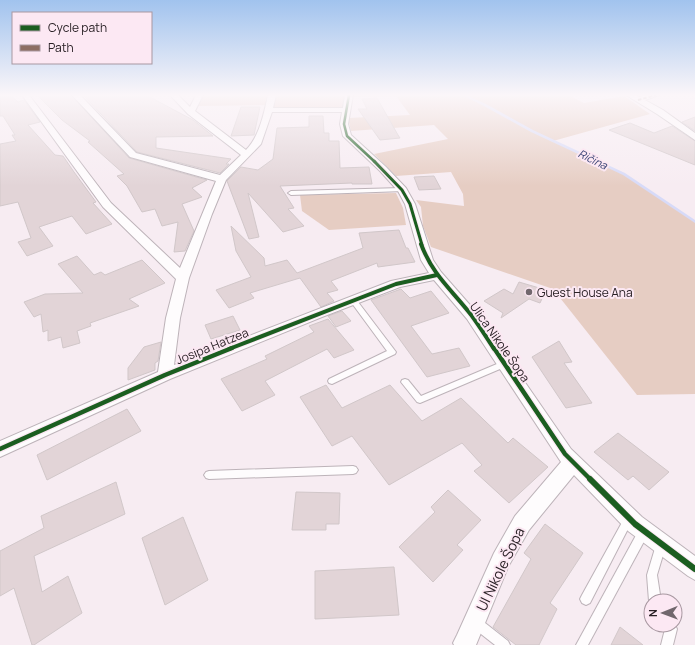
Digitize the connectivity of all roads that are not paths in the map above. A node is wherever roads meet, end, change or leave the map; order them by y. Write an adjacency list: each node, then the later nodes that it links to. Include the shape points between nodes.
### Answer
1 (48, 125): 14 (street, via 107,205)
2 (104, 125): 10 (street, via 133,155)
3 (208, 125): 9 (street)
4 (264, 125): 9 (street, via 257,144)
5 (344, 125): 11 (street, Ulica Nikole Šopa, via 347,136 384,169)
6 (681, 125): 7 (street)
7 (691, 131): 8 (street)
8 (695, 137)
9 (246, 155): 10 (street)
10 (222, 179): 14 (street)
11 (402, 190): 12 (lane); 13 (street, Ulica Nikole Šopa, via 410,204 428,260)
12 (291, 193)
13 (437, 275): 15 (street, Josipa Hatzea, via 396,284); 16 (street, Ulica Nikole Šopa, via 472,316)
14 (183, 278): 17 (street, via 173,318)
15 (353, 300): 17 (street, Josipa Hatzea); 18 (lane, via 392,352)
16 (504, 364): 19 (lane, via 420,400); 21 (street, Ulica Nikole Šopa)
17 (165, 375): 20 (street, Josipa Hatzea)
18 (332, 381)
19 (404, 382)
20 (0, 449)
21 (573, 462): 24 (street, Ulica Nikole Šopa); 30 (street, Ul Nikole Šopa, via 522,523 501,560)
22 (354, 470): 23 (lane)
23 (209, 475)
24 (630, 518): 25 (street, Ulica Nikole Šopa); 29 (lane)
25 (644, 530): 26 (street, Ulica Nikole Šopa); 34 (lane)
26 (662, 544): 27 (street, Ulica Nikole Šopa); 28 (lane, via 652,575)
27 (695, 569)
28 (653, 593)
29 (586, 599)
30 (474, 621): 32 (street, Ul Nikole Šopa); 33 (lane)
31 (670, 633): 35 (lane)
32 (464, 644)
33 (504, 645)
34 (582, 645)
35 (666, 645)

